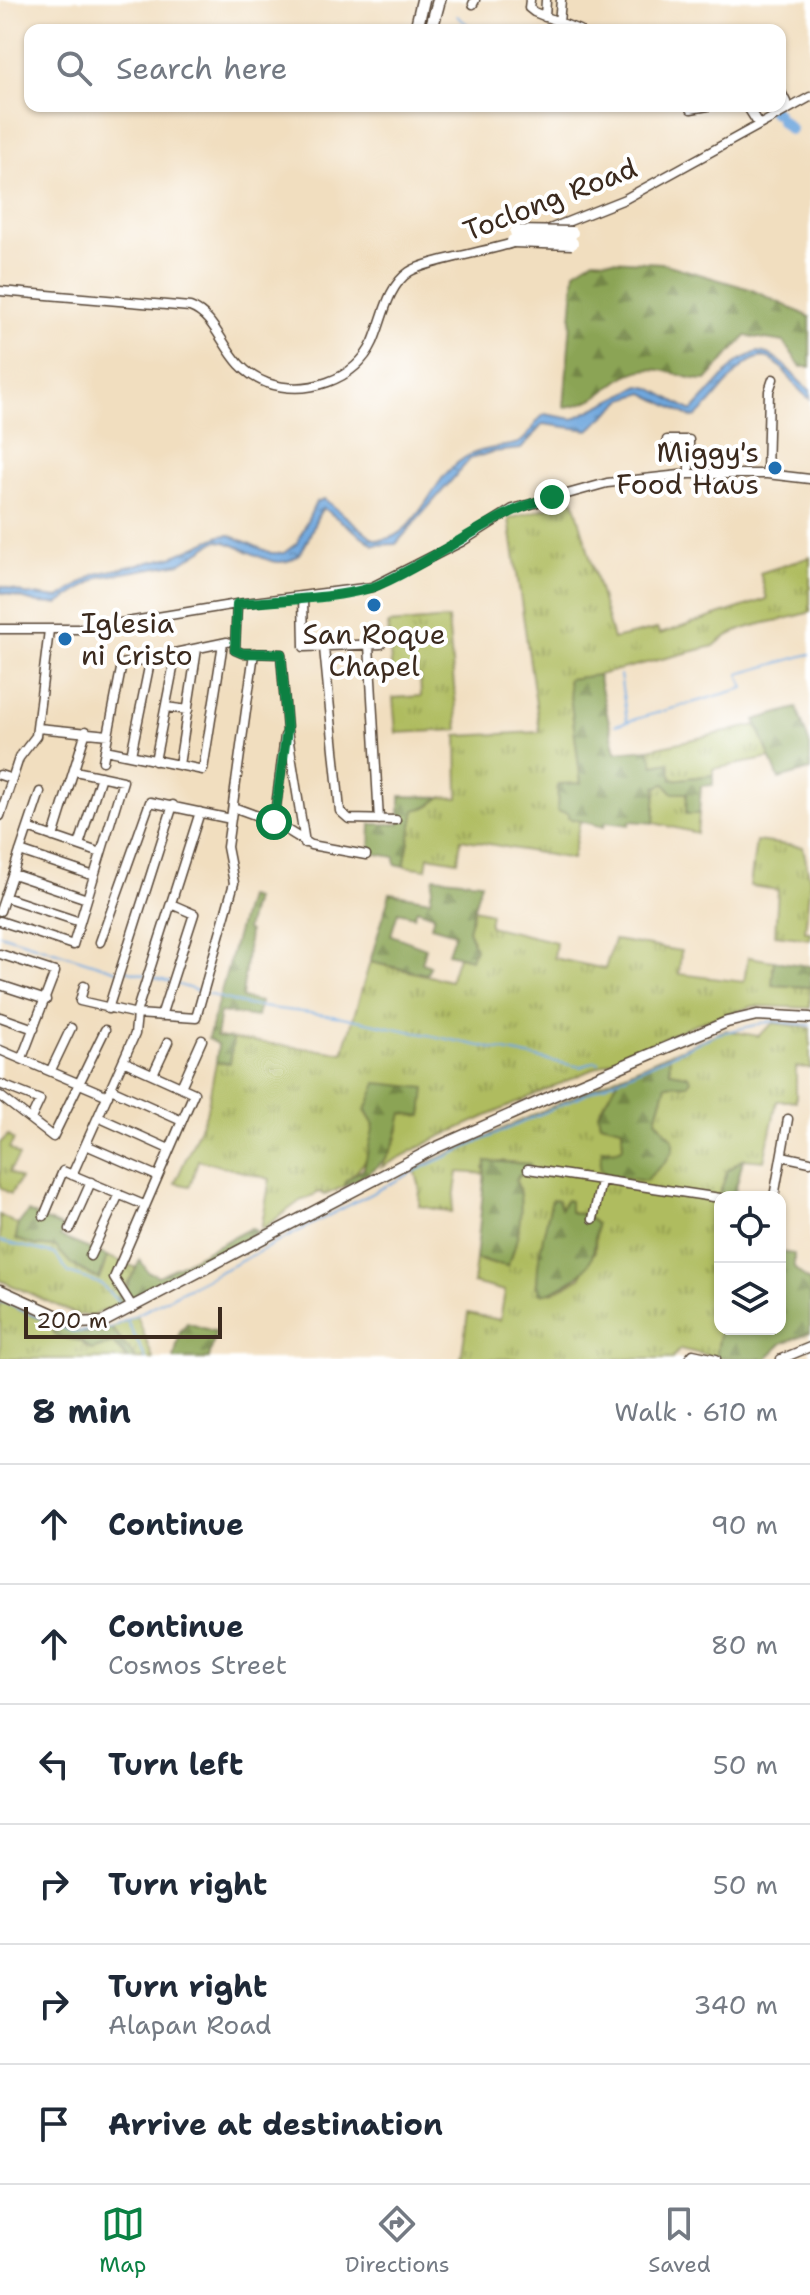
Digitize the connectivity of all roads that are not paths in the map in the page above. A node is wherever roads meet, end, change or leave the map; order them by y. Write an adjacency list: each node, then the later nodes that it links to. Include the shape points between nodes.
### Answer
1 (423, 0): 8 (highway)
2 (439, 0): 9 (highway)
3 (530, 0): 6 (street, via 529,8)
4 (546, 0): 6 (street)
5 (561, 0): 7 (street)
6 (545, 17): 7 (street)
7 (559, 23): 10 (street)
8 (417, 24)
9 (433, 24)
10 (562, 24)
11 (810, 97): 13 (street, Toclong Road)
12 (786, 102): 13 (street)
13 (789, 108): 14 (street, Toclong Road)
14 (786, 110)
15 (751, 112): 17 (street)
16 (782, 112): 17 (street, Toclong Road)
17 (759, 125): 20 (street, Toclong Road, via 625,199 494,250 410,271 392,293 364,355 339,377 316,386 283,387 252,375 228,354 205,316 190,307)
18 (514, 237): 19 (highway, bridge)
19 (572, 238)
20 (0, 291)
21 (773, 379): 24 (street)
22 (667, 440): 23 (street, via 689,440)
23 (689, 474): 24 (street); 26 (street, via 607,483 522,505 382,584)
24 (767, 474): 25 (street)
25 (810, 479)
26 (303, 597): 27 (street); 34 (street, via 304,647)
27 (237, 604): 29 (street); 30 (street)
28 (0, 629): 29 (street)
29 (49, 630): 41 (street)
30 (233, 641): 31 (street); 37 (street, via 238,652)
31 (223, 643): 35 (street); 49 (street, via 203,770)
32 (381, 644): 33 (street)
33 (369, 645): 34 (street); 60 (street)
34 (324, 648): 60 (street, via 340,811 349,819)
35 (197, 649): 36 (street); 40 (street)
36 (176, 653): 38 (street); 39 (street)
37 (254, 653): 42 (street, via 281,654); 56 (street)
38 (151, 657): 44 (street, via 122,664); 46 (street)
39 (166, 707): 40 (street); 48 (street)
40 (188, 710): 49 (street)
41 (38, 728): 43 (street); 53 (street)
42 (287, 730): 62 (street); 65 (street)
43 (86, 731): 44 (street); 50 (street)
44 (108, 735): 45 (street)
45 (105, 750): 46 (street); 47 (street)
46 (131, 755): 48 (street)
47 (103, 761)
48 (155, 761): 49 (street)
49 (179, 765)
50 (75, 771): 52 (street); 64 (street)
51 (0, 775): 53 (street)
52 (101, 776): 66 (street); 68 (street, via 123,781)
53 (12, 779): 58 (street)
54 (40, 792): 63 (street)
55 (173, 805): 57 (street); 78 (street, via 154,801 146,806); 83 (street)
56 (233, 807): 59 (street); 62 (street)
57 (200, 812): 59 (street); 74 (street)
58 (0, 816)
59 (231, 819): 85 (street, via 227,853 234,883 198,1015 193,1020)
60 (379, 820): 61 (street)
61 (396, 820)
62 (274, 822): 65 (street)
63 (28, 828): 64 (street); 67 (street)
64 (53, 837): 66 (street)
65 (305, 843): 69 (street)
66 (79, 845): 68 (street)
67 (20, 851): 70 (street); 71 (street)
68 (101, 853): 71 (street)
69 (366, 855)
70 (13, 874): 72 (street); 73 (street)
71 (94, 876): 73 (street)
72 (5, 897): 75 (street); 77 (street)
73 (87, 899): 77 (street)
74 (171, 904): 84 (street); 85 (street, via 194,914)
75 (0, 911)
76 (0, 921): 77 (street, via 73,945)
77 (80, 922)
78 (100, 942)
79 (0, 954): 82 (street, via 55,972)
80 (0, 985): 82 (street)
81 (84, 986): 83 (street, via 80,1001)
82 (46, 1000): 89 (street)
83 (108, 1009): 84 (street)
84 (136, 1014): 85 (street); 95 (street, via 135,1034)
85 (161, 1016)
86 (0, 1017): 89 (street)
87 (810, 1018): 125 (main road, via 757,1015 727,1022 568,1089 435,1148)
88 (71, 1028): 96 (street)
89 (34, 1029): 94 (street)
90 (105, 1030): 98 (street)
91 (202, 1040): 100 (street)
92 (168, 1042): 97 (street)
93 (0, 1050): 94 (street)
94 (22, 1058): 96 (street)
95 (123, 1061): 97 (street); 101 (street)
96 (51, 1070): 98 (street)
97 (153, 1074): 100 (street)
98 (79, 1083): 101 (street); 104 (street, via 53,1137)
99 (0, 1084): 104 (street, via 40,1100)
100 (181, 1087): 106 (street, via 194,1093)
101 (109, 1092): 103 (street); 106 (street)
102 (0, 1096): 104 (street)
103 (98, 1117): 107 (street); 108 (street)
104 (31, 1119)
105 (788, 1119): 109 (street)
106 (182, 1121): 108 (street)
107 (86, 1145): 112 (street); 113 (street)
108 (169, 1149): 113 (street)
109 (782, 1156): 110 (street); 116 (street)
110 (810, 1162)
111 (528, 1169): 114 (street)
112 (68, 1173): 115 (street); 120 (street)
113 (157, 1176): 119 (street)
114 (601, 1181): 118 (street); 121 (street)
115 (91, 1182): 117 (street); 122 (street)
116 (775, 1191)
117 (119, 1194): 119 (street); 123 (street)
118 (714, 1197)
119 (144, 1205): 125 (street, via 115,1282)
120 (44, 1216)
121 (593, 1219)
122 (70, 1229)
123 (90, 1256)
124 (0, 1290): 125 (main road, via 82,1325)
125 (133, 1308)
126 (810, 1347): 127 (street)
127 (798, 1355): 131 (street)
128 (704, 1358): 129 (street, via 693,1354); 130 (street)
129 (689, 1359)
130 (716, 1359)
131 (781, 1359)

